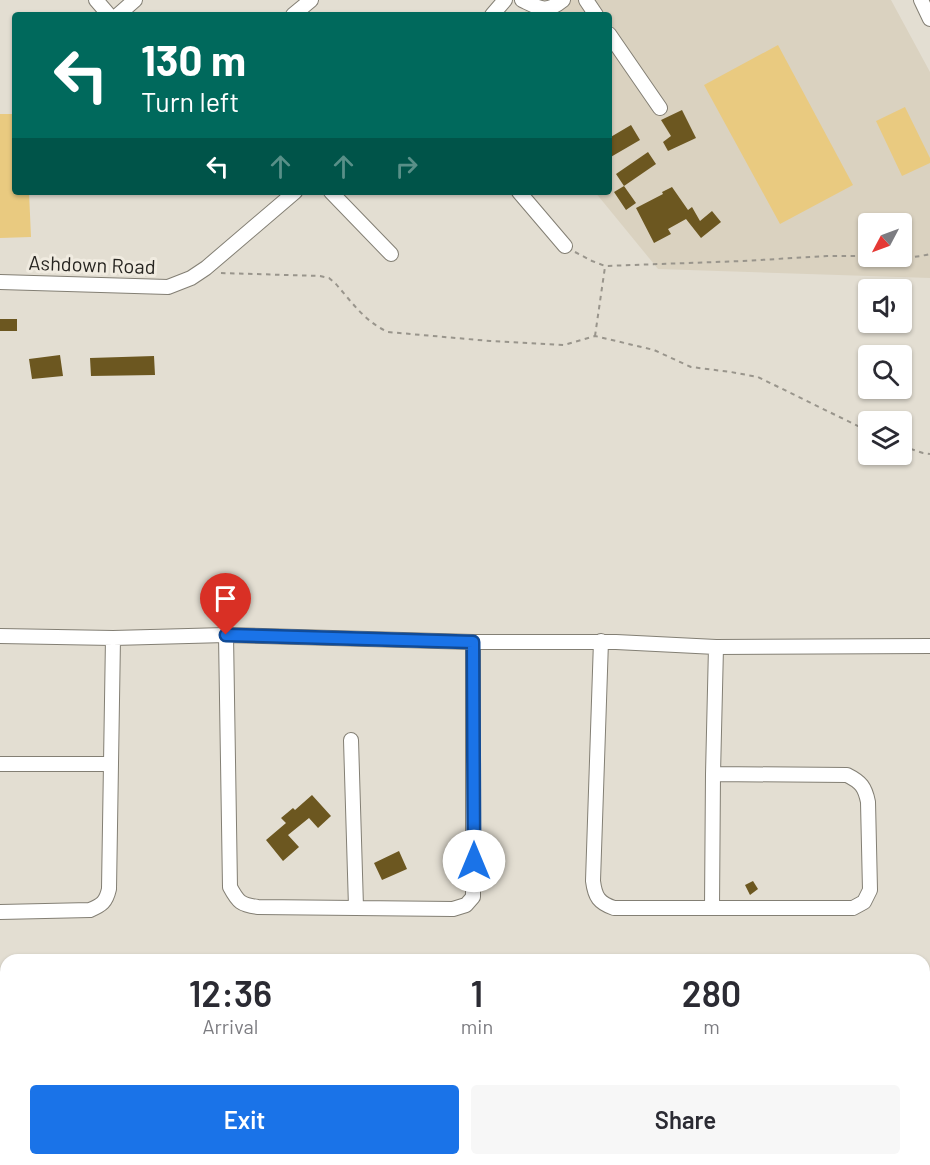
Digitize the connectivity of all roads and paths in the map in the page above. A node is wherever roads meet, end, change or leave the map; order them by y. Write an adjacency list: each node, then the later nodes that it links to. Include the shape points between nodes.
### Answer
1 (96, 0): 8 (street)
2 (135, 0): 9 (street)
3 (311, 0): 10 (street)
4 (505, 0): 11 (street)
5 (522, 0): 6 (street, via 548,9)
6 (563, 0)
7 (921, 0): 12 (street)
8 (106, 12)
9 (121, 12)
10 (297, 12)
11 (495, 12)
12 (930, 19)
13 (612, 38): 14 (street)
14 (660, 108)
15 (291, 195): 25 (street, Ashdown Road, via 206,268 168,287)
16 (334, 195): 19 (street)
17 (522, 195): 18 (street)
18 (565, 246): 23 (path)
19 (391, 254)
20 (930, 254): 22 (path)
21 (858, 256): 23 (path)
22 (912, 258)
23 (605, 266): 26 (path)
24 (219, 273): 26 (path, via 329,278 367,320 387,332 564,345)
25 (0, 282)
26 (595, 336): 27 (path, via 654,350 691,367 758,377)
27 (858, 426)
28 (912, 449): 29 (path)
29 (930, 454)
30 (226, 635): 32 (street); 34 (street); 41 (street, via 230,887 245,906)
31 (0, 636): 32 (street)
32 (113, 638): 39 (street)
33 (601, 641): 34 (street); 35 (street); 42 (street, via 594,893 603,904 614,908)
34 (473, 642): 41 (street, via 473,897 453,909)
35 (716, 646): 36 (street); 40 (street)
36 (930, 646)
37 (351, 740): 41 (street)
38 (0, 764): 39 (street)
39 (110, 764): 43 (street, via 107,897 90,910)
40 (713, 774): 42 (street); 42 (street, via 847,776 856,780 865,790 868,802 870,890 864,902 853,908)
41 (356, 907)
42 (712, 907)
43 (0, 912)

